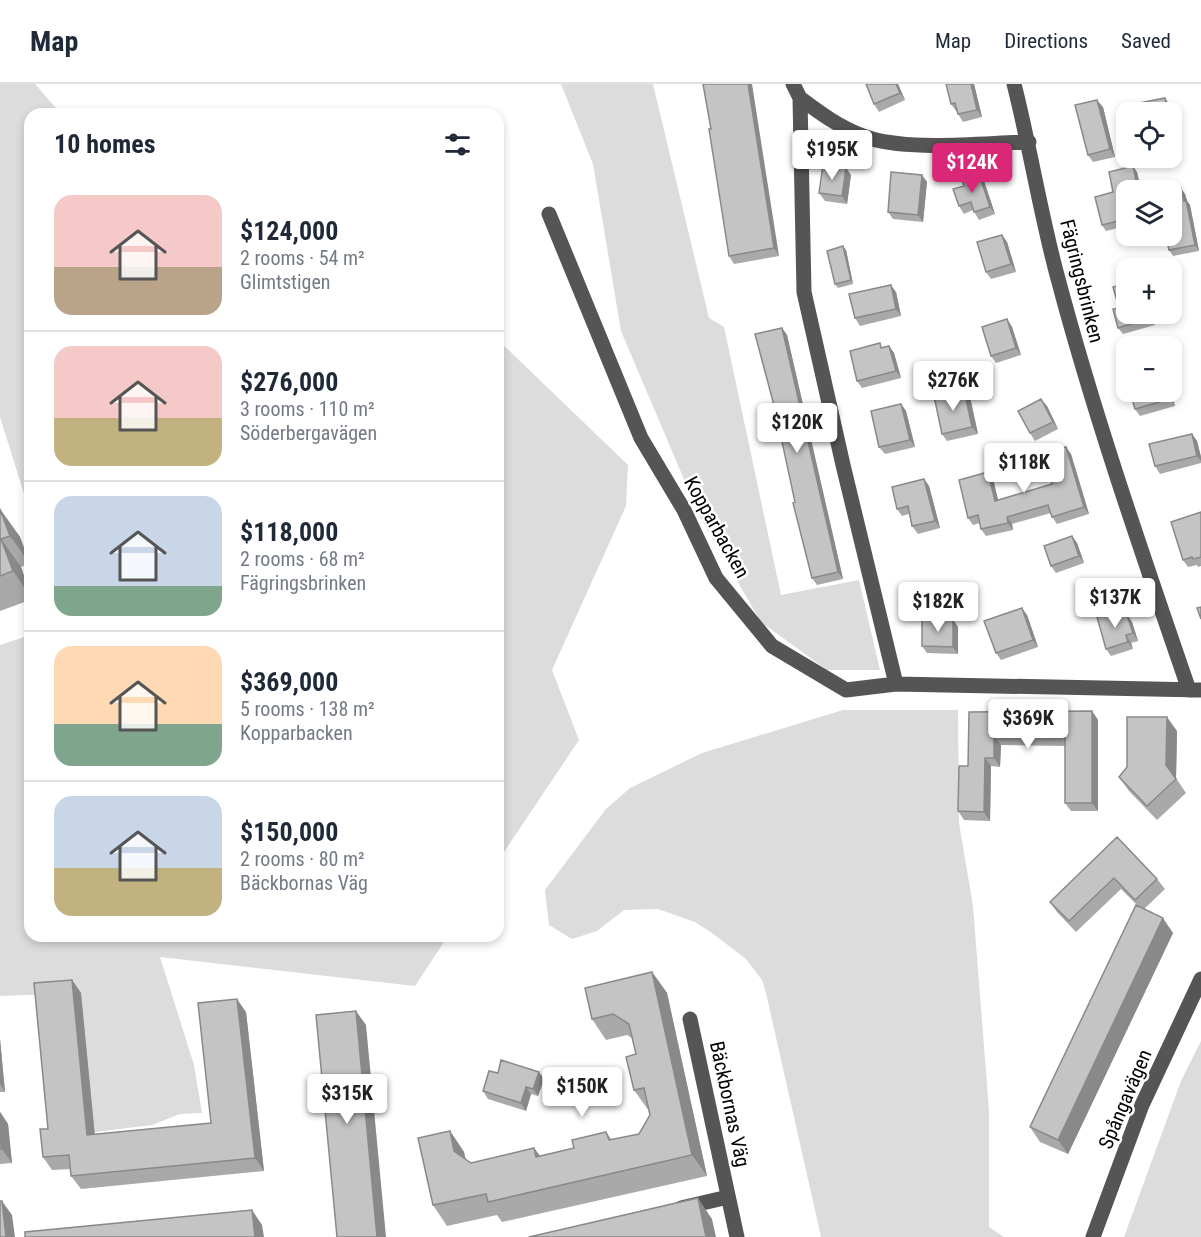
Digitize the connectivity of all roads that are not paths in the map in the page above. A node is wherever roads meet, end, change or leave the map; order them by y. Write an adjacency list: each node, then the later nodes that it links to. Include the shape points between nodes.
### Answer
1 (793, 84): 3 (street)
2 (1014, 84): 4 (street, Fägringsbrinken)
3 (800, 98): 4 (street, via 828,120 865,137 909,145); 6 (street, via 804,292)
4 (1029, 142): 7 (street, Fägringsbrinken, via 1056,272 1099,424)
5 (549, 214): 6 (street, Kopparbacken, via 641,438 684,510 717,578 772,646 846,690)
6 (896, 684): 7 (street, Kopparbacken)
7 (1195, 690)
8 (1201, 979): 13 (street, Spångavägen, via 1142,1105)
9 (690, 1019): 10 (street, Bäckbornas Väg)
10 (728, 1197): 11 (street, Bäckbornas Väg); 12 (street, Bäckbornas Väg)
11 (671, 1211)
12 (737, 1237)
13 (1093, 1237)

